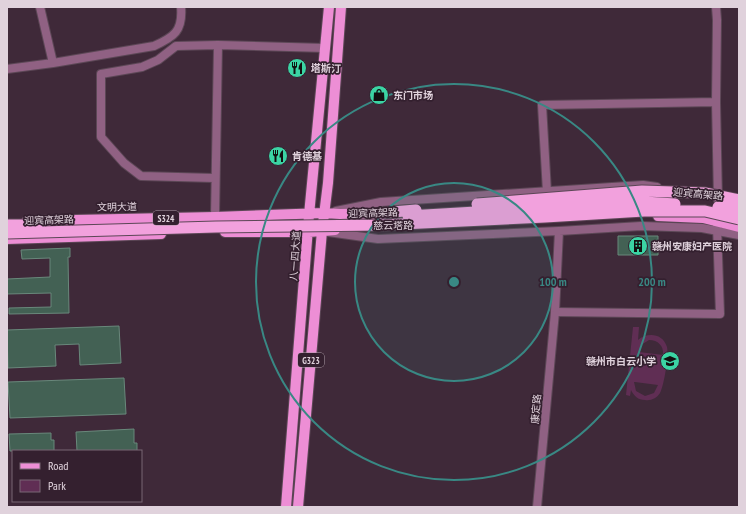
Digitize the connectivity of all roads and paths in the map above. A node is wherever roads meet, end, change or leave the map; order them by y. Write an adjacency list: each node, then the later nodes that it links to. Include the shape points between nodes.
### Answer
1 (40, 7): 8 (street)
2 (181, 7): 8 (street, via 181,22 177,32 168,40 154,46)
3 (329, 7): 7 (main road, 八一四大道 / G323)
4 (341, 7): 17 (main road, G323)
5 (716, 7): 10 (street)
6 (218, 45): 7 (street); 11 (street); 11 (street, via 176,46 158,60 142,66 101,74 100,137 124,163 141,176)
7 (325, 48): 19 (main road, 八一四大道 / G323)
8 (52, 63): 9 (street)
9 (7, 69)
10 (716, 102): 12 (street, via 542,105); 13 (street)
11 (214, 178): 20 (street)
12 (547, 192): 13 (street, 慈云塔路, via 643,185 707,190); 17 (street, 慈云塔路, via 381,202)
13 (718, 197): 14 (street, 慈云塔路); 15 (main road, 慈云塔路); 18 (main road, 慈云塔路, via 643,195); 25 (street)
14 (739, 199): 18 (highway, bridge, via 705,193 642,191)
15 (739, 205)
16 (739, 211): 24 (highway, 迎宾高架路, bridge, via 705,205 644,202 381,218)
17 (324, 213): 18 (main road, 慈云塔路); 19 (main road, 文明大道 / S324); 28 (main road, G323)
18 (381, 213)
19 (309, 214): 20 (main road, 文明大道 / S324); 30 (main road, 八一四大道 / G323)
20 (215, 217): 23 (main road, 文明大道 / S324)
21 (686, 217): 22 (highway); 25 (main road, 慈云塔路, via 703,218); 27 (highway, via 643,217 546,225)
22 (739, 220): 31 (highway, 迎宾高架路, bridge, via 705,212 644,211 381,225)
23 (7, 222)
24 (7, 226)
25 (717, 226): 26 (main road, 慈云塔路); 29 (street, 慈云塔路, via 641,226); 32 (street, 慈云塔路); 34 (street, via 720,314)
26 (739, 227)
27 (379, 229): 28 (main road, 慈云塔路)
28 (322, 231): 29 (street, 慈云塔路, via 378,239); 30 (main road, S324); 36 (main road, G323)
29 (559, 231): 34 (street, 康定路)
30 (309, 232): 33 (main road, S324, via 216,232); 35 (main road, 八一四大道 / G323)
31 (7, 233)
32 (739, 235)
33 (7, 239)
34 (555, 312): 37 (street, 康定路)
35 (286, 507)
36 (298, 507)
37 (537, 507)

